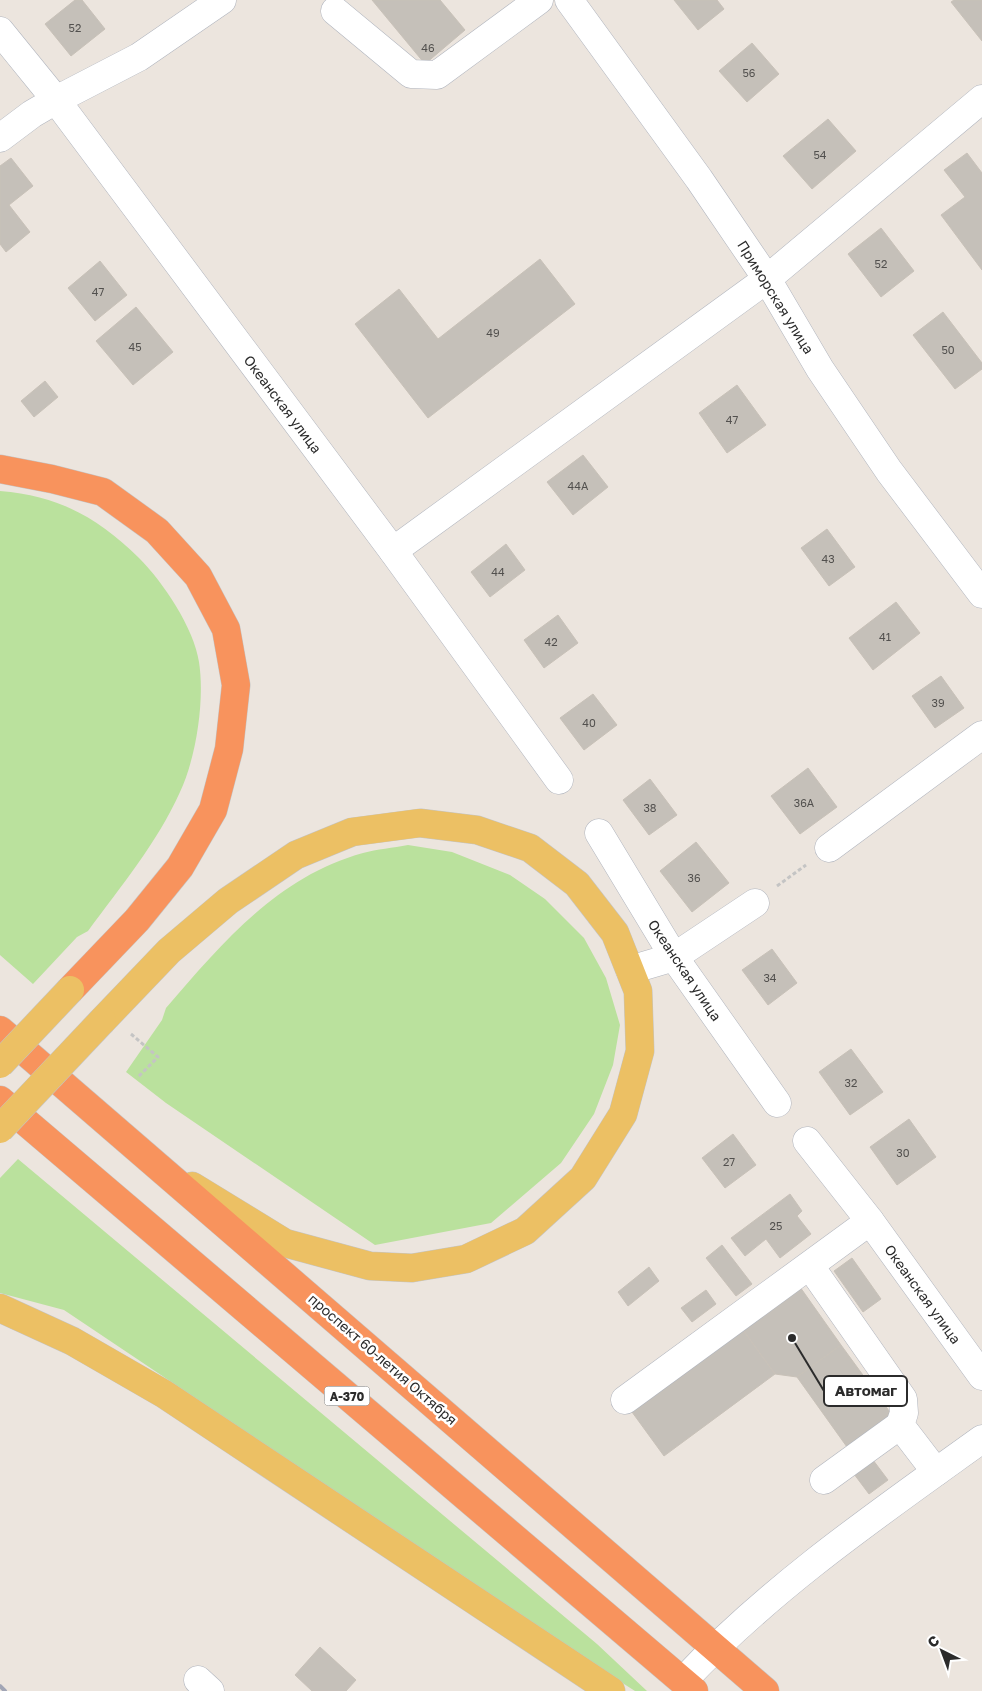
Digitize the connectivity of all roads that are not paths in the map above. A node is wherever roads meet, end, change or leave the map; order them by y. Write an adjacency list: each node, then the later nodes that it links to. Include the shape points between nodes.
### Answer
1 (222, 0): 7 (street, via 139,57)
2 (539, 0): 4 (street, via 437,75 412,74)
3 (569, 0): 9 (street, Приморская улица, via 699,178)
4 (335, 11)
5 (0, 31): 7 (street, Океанская улица)
6 (982, 99): 9 (street)
7 (56, 100): 8 (street); 11 (street, Океанская улица)
8 (0, 138)
9 (767, 279): 11 (street); 12 (street, Приморская улица, via 820,368 879,455)
10 (0, 469): 20 (highway, via 103,492 158,531 198,576 226,629 236,685 229,748 213,810 180,867 137,920)
11 (393, 551): 14 (street, Океанская улица)
12 (982, 594)
13 (982, 735): 16 (street)
14 (560, 780)
15 (599, 833): 18 (street, Океанская улица)
16 (829, 848)
17 (755, 904): 18 (street)
18 (674, 957): 19 (street); 24 (street, Океанская улица)
19 (630, 970): 25 (main road, bridge, via 615,933 578,884 530,848 477,830 420,823 352,832 296,854 228,901 169,951); 27 (main road, via 638,991 640,1051 623,1114 583,1178 525,1232 466,1259 412,1268 370,1266 285,1243)
20 (70, 990): 22 (main road, bridge)
21 (0, 1030): 27 (highway, проспект 60-летия Октября)
22 (0, 1064)
23 (0, 1100): 38 (highway, А-370)
24 (777, 1103)
25 (0, 1129)
26 (807, 1141): 28 (street, Океанская улица)
27 (162, 1168): 37 (highway, проспект 60-летия Октября)
28 (870, 1221): 29 (street); 31 (street, Океанская улица)
29 (810, 1266): 32 (street); 33 (street, via 903,1398 904,1413)
30 (0, 1308): 39 (main road, via 72,1341 164,1394)
31 (982, 1376)
32 (625, 1400)
33 (900, 1425): 35 (street); 36 (street)
34 (982, 1438): 35 (street)
35 (936, 1472): 37 (street, via 861,1527)
36 (824, 1480)
37 (715, 1647): 38 (street); 40 (highway, проспект 60-летия Октября)
38 (689, 1686)
39 (610, 1691)
40 (765, 1691)

